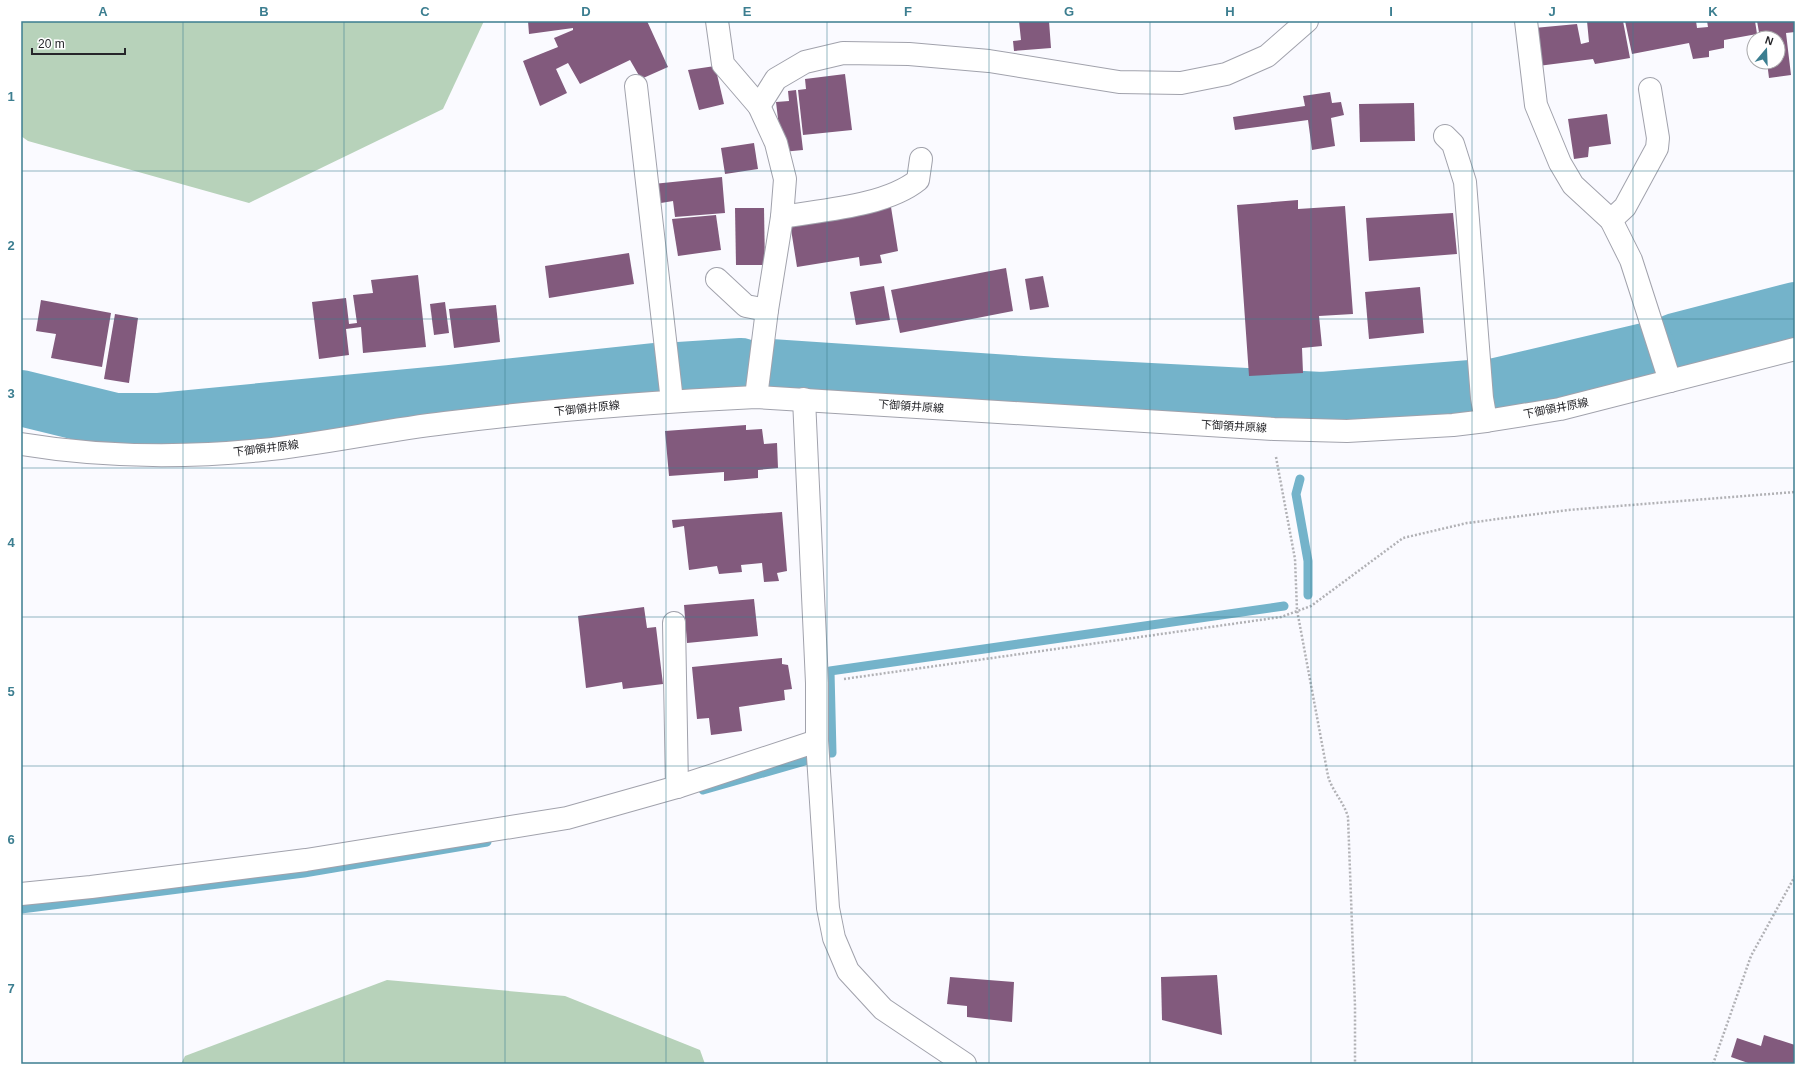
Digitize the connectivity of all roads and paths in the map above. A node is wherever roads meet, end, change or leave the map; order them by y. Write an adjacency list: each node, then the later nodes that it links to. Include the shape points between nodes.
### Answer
1 (717, 21): 6 (street, via 723,64)
2 (1306, 21): 6 (street, via 1267,56 1226,74 1180,83 1119,82 989,61 925,55 843,53 806,62 776,79)
3 (1526, 21): 10 (street, via 1536,105 1560,163 1573,185)
4 (636, 86): 17 (street)
5 (1650, 89): 10 (street, via 1658,138 1657,148 1624,207)
6 (760, 106): 9 (street, via 776,143 785,179)
7 (1445, 136): 18 (street, via 1453,144 1465,182)
8 (921, 159): 9 (street, via 918,180 885,197 846,207)
9 (782, 217): 12 (street)
10 (1611, 220): 14 (street, via 1632,260)
11 (717, 278): 12 (street, via 746,306)
12 (767, 310): 15 (street)
13 (1795, 349): 14 (street, 下御領井原線)
14 (1670, 381): 18 (street, 下御領井原線, via 1560,409)
15 (756, 397): 16 (street, 下御領井原線); 17 (street, 下御領井原線)
16 (804, 399): 19 (street, 下御領井原線); 25 (street, via 817,683)
17 (672, 401): 20 (street, 下御領井原線, via 444,423 263,450 201,455 63,451)
18 (1486, 421): 19 (street, 下御領井原線, via 1347,431)
19 (1274, 429): 22 (path, via 1274,448 1295,559)
20 (21, 444)
21 (1795, 492): 22 (path, via 1568,510 1460,524 1403,538 1311,606)
22 (1297, 610): 24 (path, via 1281,617); 30 (path, via 1328,776 1348,817)
23 (674, 623): 26 (street)
24 (838, 680)
25 (817, 741): 26 (street); 29 (street, via 828,908 834,938 848,971 883,1009)
26 (678, 787): 28 (street, via 567,818 543,822 306,860)
27 (1795, 876): 31 (path, via 1751,956)
28 (21, 894)
29 (965, 1064)
30 (1355, 1064)
31 (1713, 1064)

